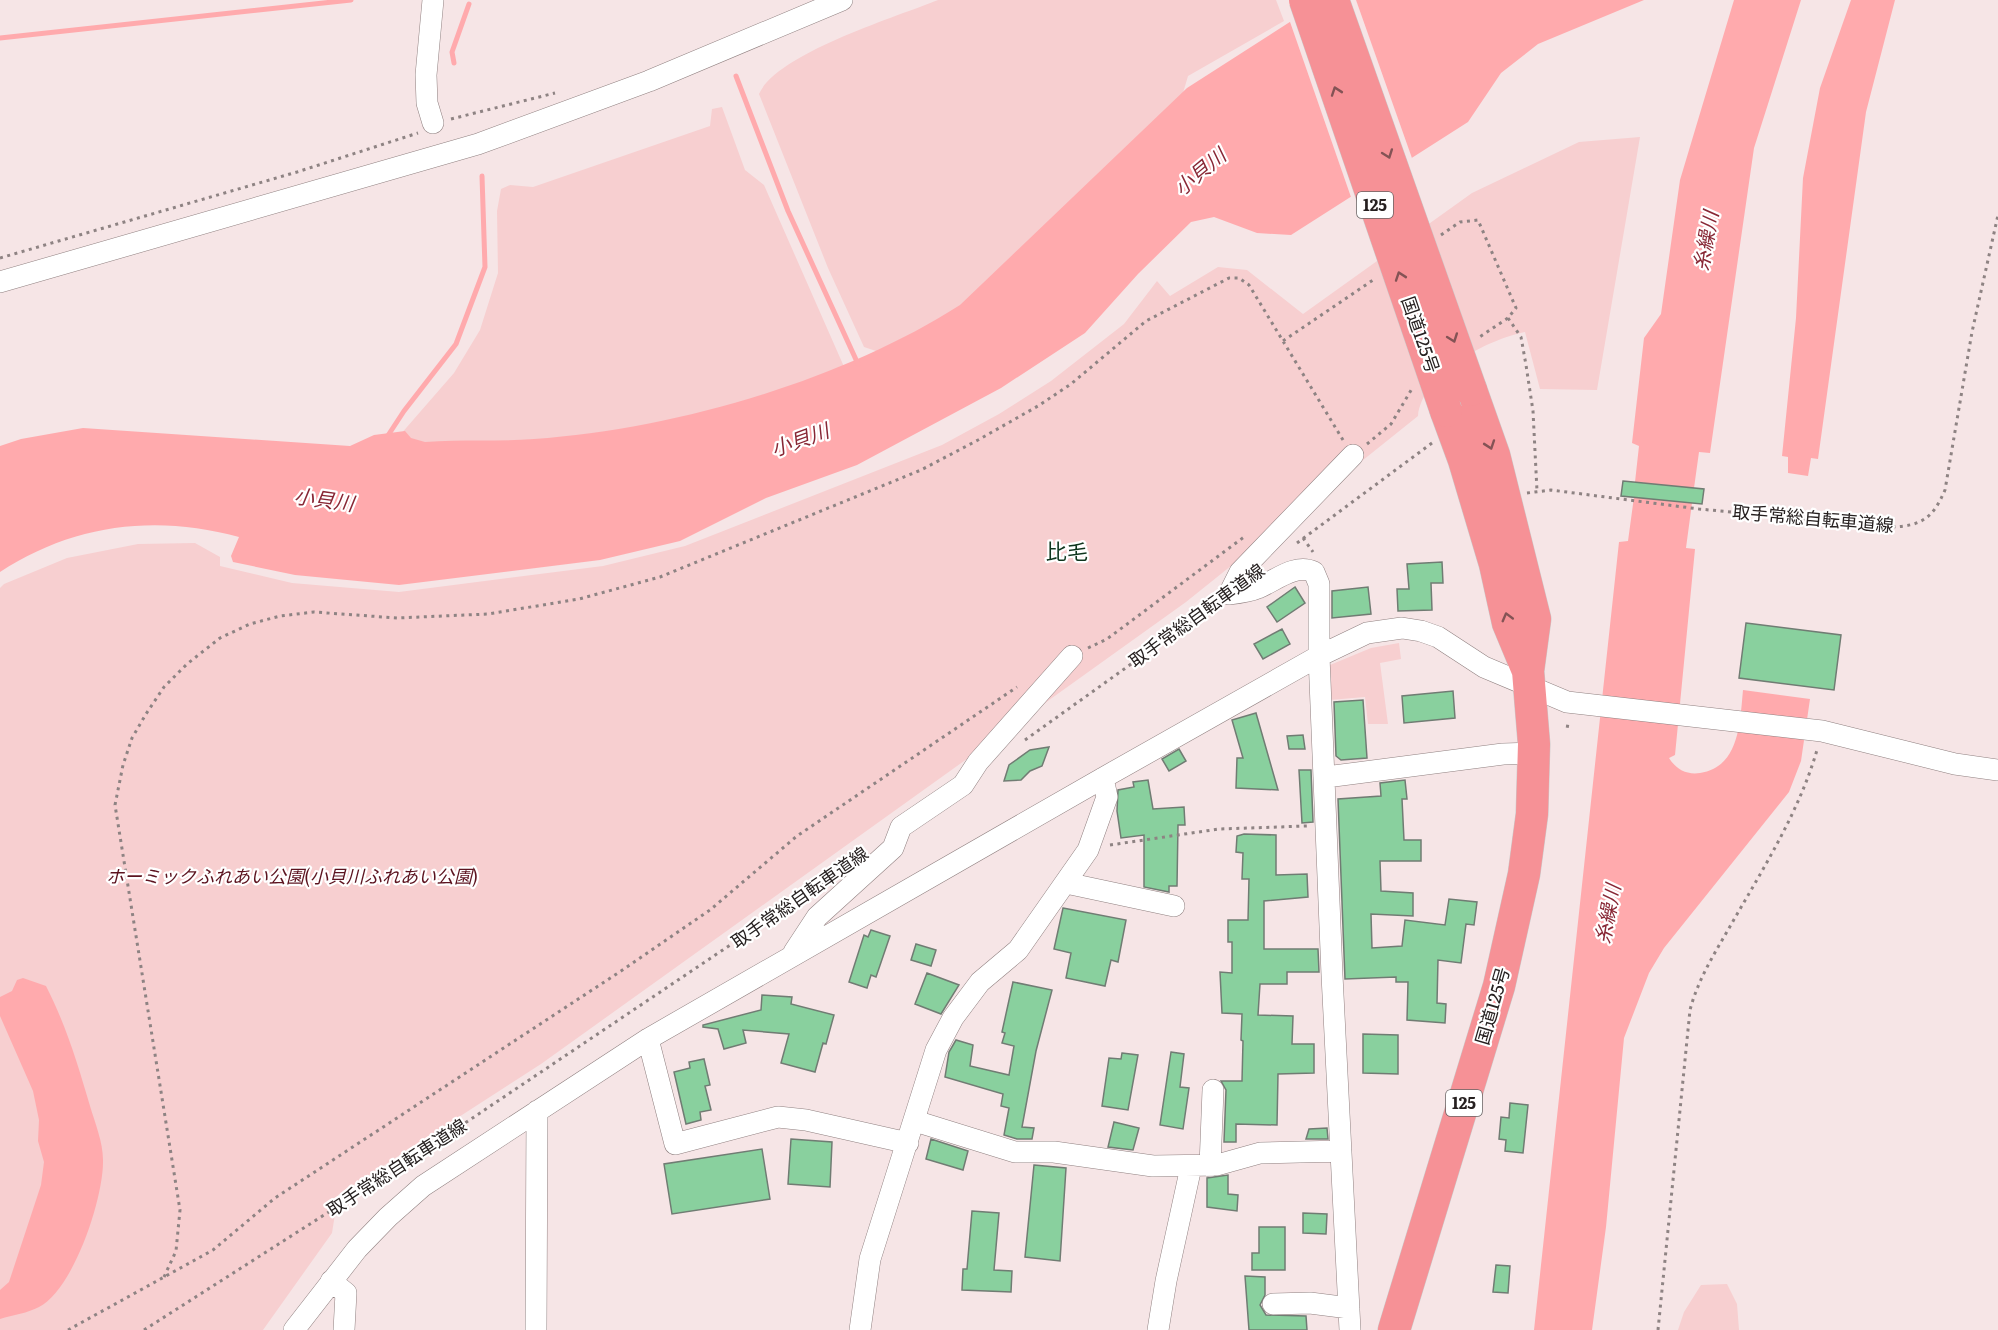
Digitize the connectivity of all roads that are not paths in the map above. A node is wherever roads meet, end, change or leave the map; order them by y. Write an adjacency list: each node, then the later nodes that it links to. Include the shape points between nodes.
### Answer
1 (433, 0): 5 (street, via 426,75 427,103)
2 (842, 0): 6 (street, via 650,81 478,144)
3 (1305, 0): 10 (highway, 国道125号 / 125, one-way to 3, bridge, via 1508,622 1464,460 1442,424)
4 (1333, 0): 10 (highway, 国道125号 / 125, one-way to 10, bridge, via 1494,455 1535,619)
5 (433, 123)
6 (0, 282)
7 (1353, 455): 9 (street, via 1240,572 1229,594 1257,589 1302,569 1314,572 1319,584)
8 (1072, 656): 17 (street, via 978,762 963,785 901,827 893,848 817,917)
9 (1319, 656): 10 (street, via 1367,633 1402,628 1438,637 1484,667); 13 (street); 14 (street)
10 (1529, 680): 11 (highway, 国道125号 / 125); 12 (street, via 1575,702 1817,730 1947,762)
11 (1533, 753): 13 (street); 34 (highway, 国道125号 / 125, via 1529,845 1502,975)
12 (1998, 770)
13 (1326, 777): 23 (street)
14 (1102, 778): 15 (street, via 1107,797 1088,850); 17 (street)
15 (1066, 883): 16 (street); 21 (street, via 1018,950 980,982 953,1018 936,1050)
16 (1174, 906)
17 (792, 955): 18 (street)
18 (648, 1039): 20 (street); 22 (street, via 675,1144 778,1117 806,1119)
19 (1213, 1090): 24 (street)
20 (537, 1112): 25 (street, via 423,1186 388,1217); 30 (street)
21 (915, 1121): 22 (street); 24 (street, via 1015,1152 1054,1152 1153,1166)
22 (908, 1143): 31 (street, via 870,1259)
23 (1341, 1151): 24 (street, via 1260,1153 1235,1162); 27 (street)
24 (1201, 1166): 32 (street, via 1166,1281)
25 (332, 1281): 28 (street); 29 (street, via 346,1293)
26 (1273, 1304): 27 (street)
27 (1349, 1308): 33 (street)
28 (294, 1330)
29 (344, 1330)
30 (536, 1330)
31 (860, 1330)
32 (1158, 1330)
33 (1350, 1330)
34 (1394, 1330)

